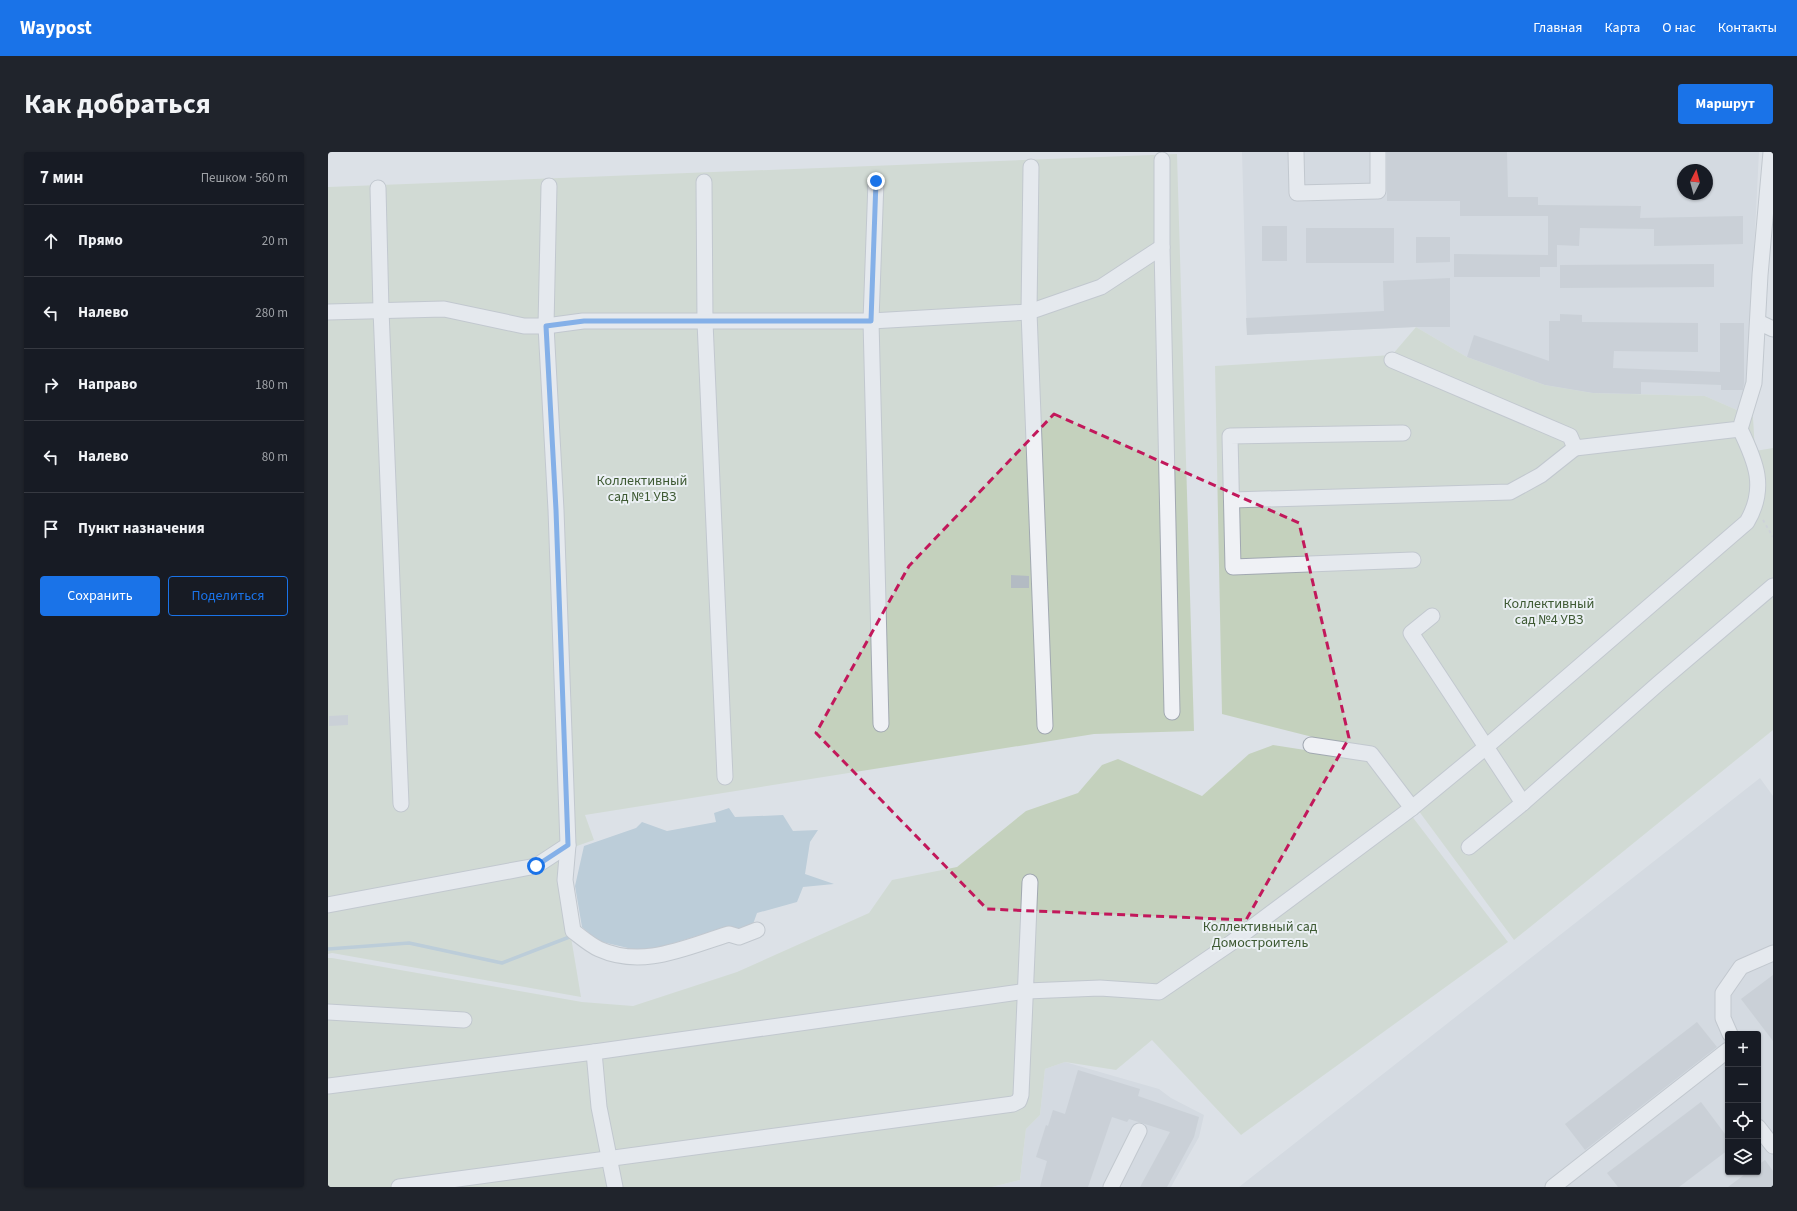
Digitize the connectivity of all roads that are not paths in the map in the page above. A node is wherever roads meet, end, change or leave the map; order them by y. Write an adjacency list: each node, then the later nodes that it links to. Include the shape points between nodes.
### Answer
1 (1296, 152): 2 (street, via 1298,193 1378,190)
2 (1378, 152)
3 (1771, 152): 16 (street)
4 (1162, 160): 10 (street)
5 (1032, 167): 13 (street)
6 (876, 181): 14 (street)
7 (704, 182): 15 (street)
8 (549, 186): 17 (street)
9 (378, 188): 11 (street)
10 (1162, 247): 13 (street, via 1101,287); 27 (street)
11 (382, 310): 12 (street); 17 (street, via 444,309 524,326); 34 (street)
12 (328, 312)
13 (1029, 312): 14 (street); 29 (street)
14 (871, 321): 15 (street); 28 (street)
15 (705, 322): 17 (street, via 584,321); 32 (street)
16 (1758, 322): 18 (street); 20 (street, via 1754,383)
17 (546, 326): 36 (street, via 556,510)
18 (1773, 329)
19 (1392, 360): 22 (street, via 1570,436)
20 (1740, 429): 22 (street); 31 (street, via 1752,453 1758,480 1756,507 1747,522)
21 (1403, 433): 23 (street, via 1230,436)
22 (1575, 448): 23 (street, via 1541,475 1510,492)
23 (1232, 500): 24 (street, via 1233,567)
24 (1413, 560)
25 (1773, 586): 33 (street)
26 (1432, 616): 31 (street, via 1411,633)
27 (1172, 712)
28 (881, 724)
29 (1045, 726)
30 (1311, 745): 35 (street, via 1371,754)
31 (1486, 747): 33 (street); 35 (street)
32 (725, 777)
33 (1523, 803): 37 (street)
34 (401, 804)
35 (1412, 808): 42 (street, via 1231,943 1159,992 1100,988)
36 (568, 845): 39 (street, via 536,866); 40 (street, via 565,880 579,935 598,948 624,957 652,957 729,934 739,937)
37 (1469, 847)
38 (1030, 882): 42 (street)
39 (328, 905)
40 (757, 930)
41 (1773, 953): 45 (street, via 1741,967 1723,993 1723,1018)
42 (1027, 991): 46 (street); 52 (street, via 1021,1095 1019,1101 1013,1104)
43 (328, 1012): 44 (street)
44 (464, 1020)
45 (1729, 1031)
46 (594, 1052): 48 (street); 52 (street, via 599,1107)
47 (1725, 1052): 56 (street)
48 (328, 1086)
49 (1139, 1131): 55 (street)
50 (1761, 1131): 51 (street)
51 (1773, 1146)
52 (608, 1158): 53 (street); 54 (street)
53 (399, 1187)
54 (615, 1187)
55 (1111, 1187)
56 (1553, 1187)

